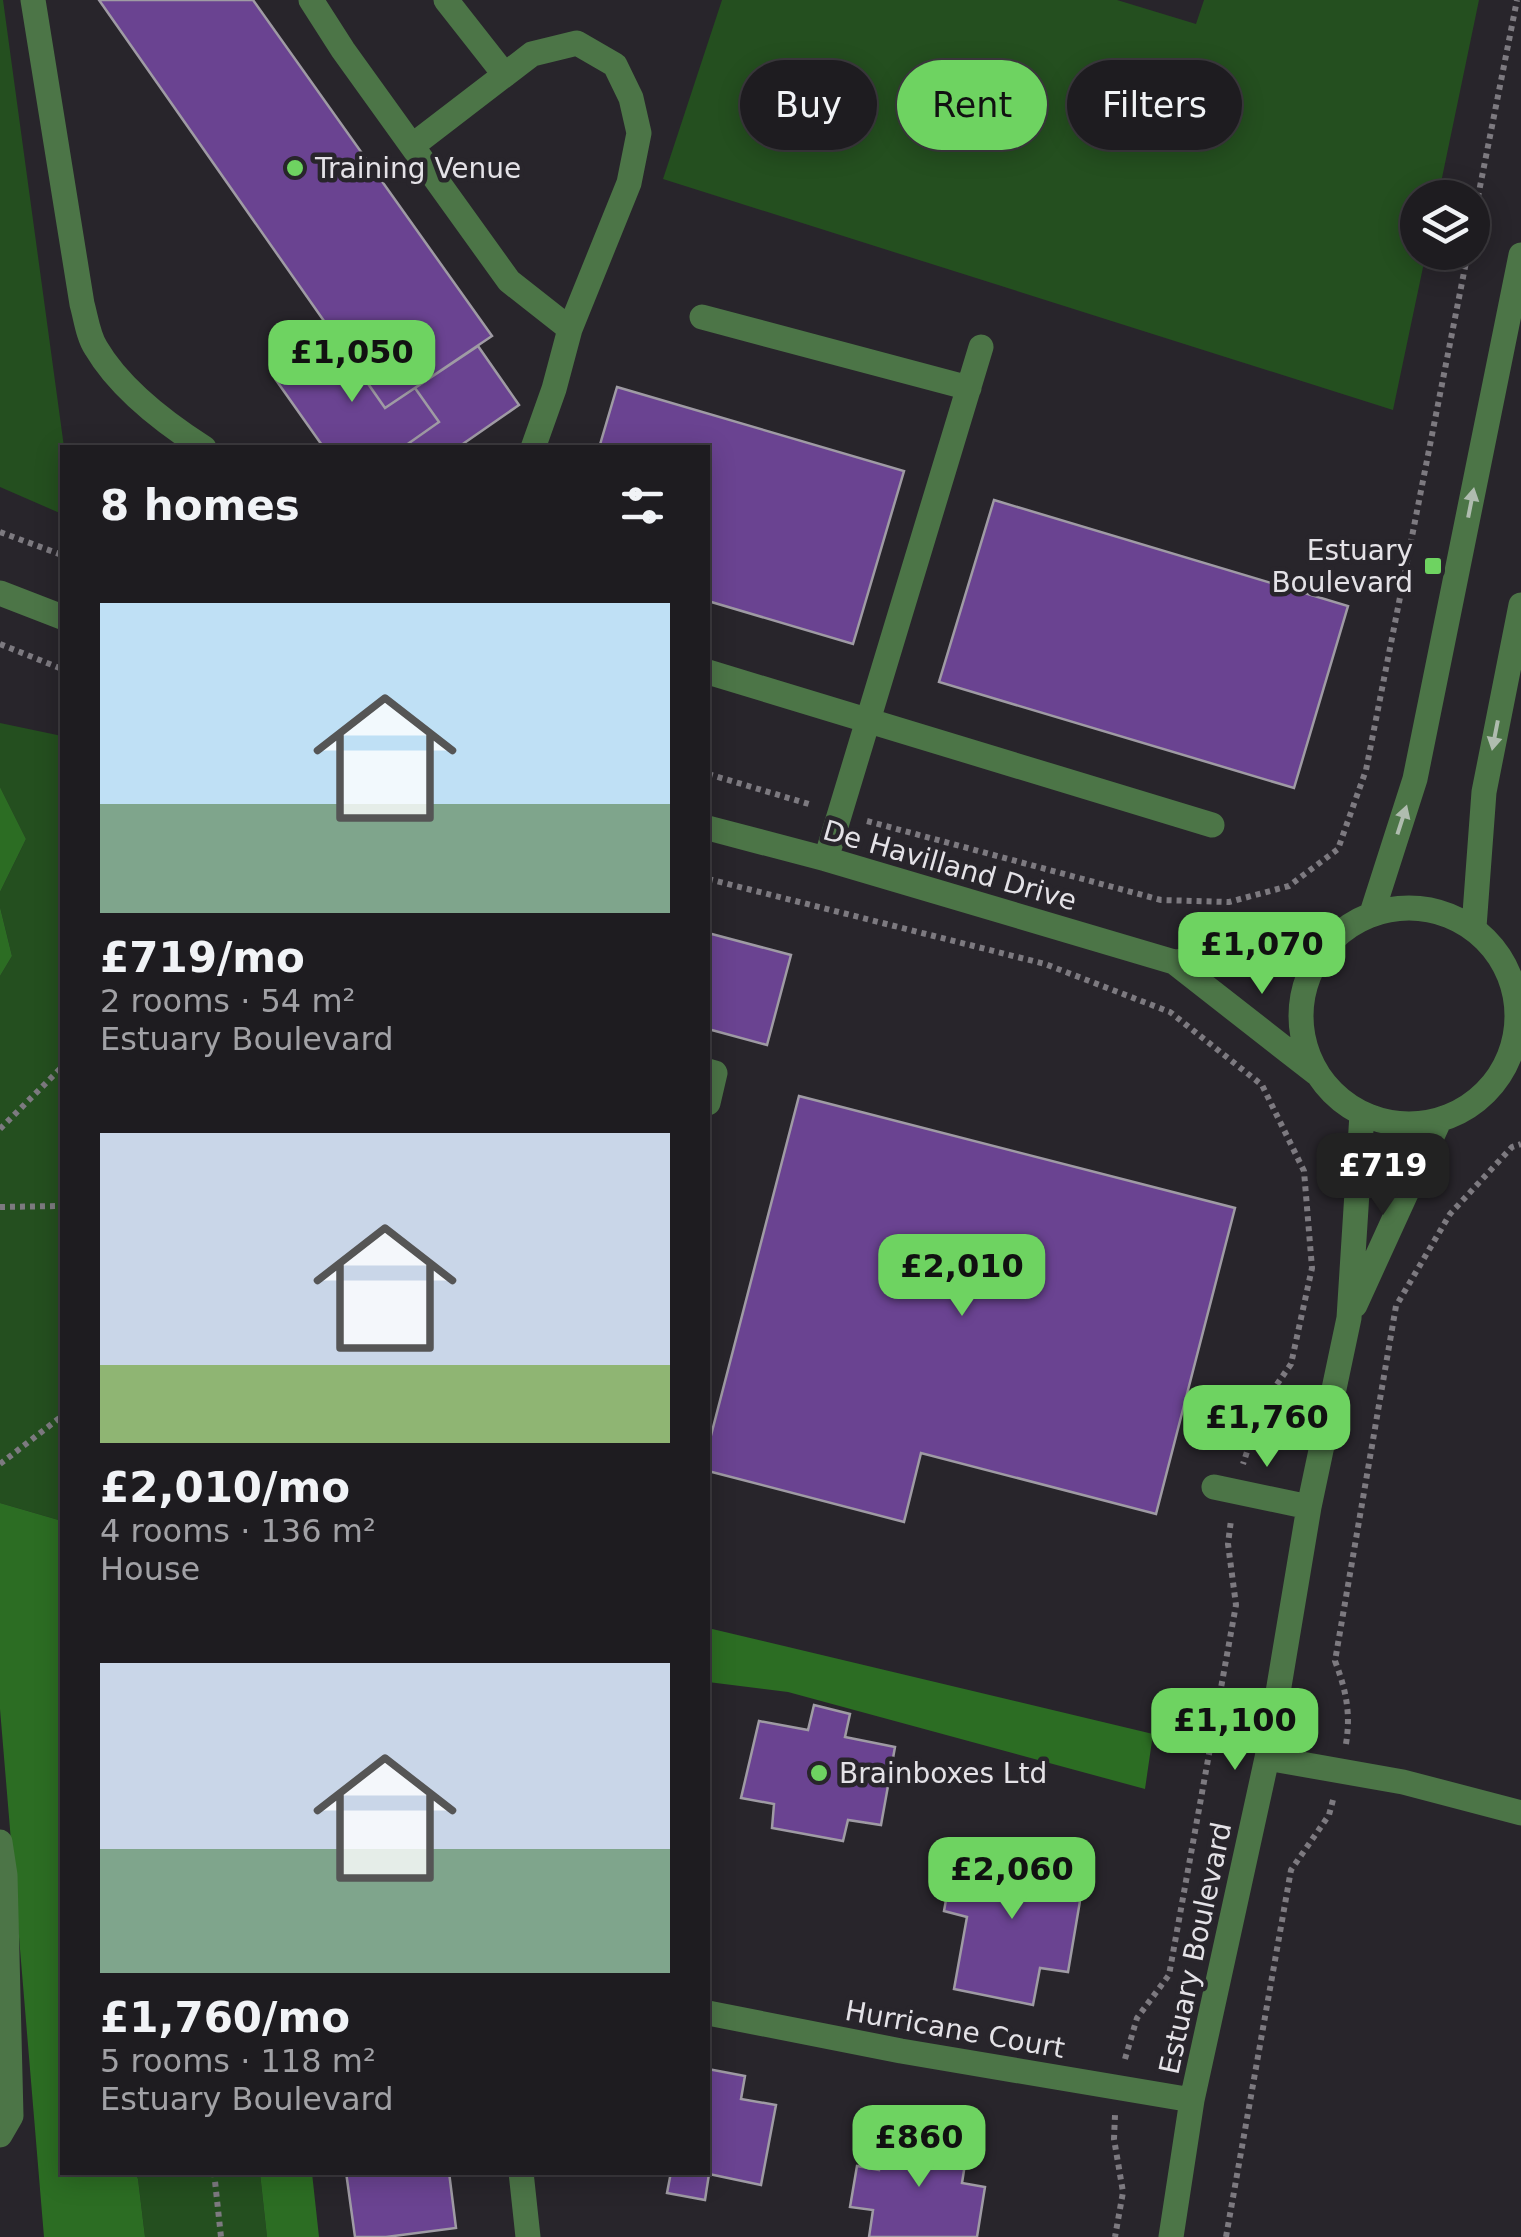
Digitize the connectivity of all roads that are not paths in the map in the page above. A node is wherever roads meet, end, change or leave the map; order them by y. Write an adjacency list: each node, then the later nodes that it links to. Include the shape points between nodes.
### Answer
1 (33, 0): 11 (street, via 94,346 134,392)
2 (311, 0): 5 (street)
3 (446, 0): 4 (street)
4 (505, 74): 5 (street); 8 (street, via 532,54 577,43 615,66 640,133 629,183)
5 (412, 146): 8 (street, via 509,280)
6 (1521, 256): 21 (street, one-way to 6, via 1415,779)
7 (702, 316): 10 (street)
8 (570, 328): 12 (street)
9 (981, 347): 10 (street)
10 (969, 388): 17 (street)
11 (199, 445)
12 (534, 445)
13 (0, 593): 15 (street)
14 (1521, 605): 22 (street, one-way to 22, via 1484,792)
15 (60, 616)
16 (710, 673): 17 (street)
17 (868, 722): 18 (street); 20 (street)
18 (1212, 825)
19 (710, 829): 20 (street, De Havilland Drive)
20 (826, 859): 24 (street, De Havilland Drive)
21 (1372, 913): 22 (street, via 1410,906); 23 (street)
22 (1474, 927): 25 (street)
23 (1339, 932): 24 (street, De Havilland Drive, via 1268,955); 27 (street, via 1318,955 1303,990 1302,1038)
24 (1174, 962): 27 (street, De Havilland Drive)
25 (1512, 964): 29 (street, via 1516,1040)
26 (710, 1072): 30 (street)
27 (1317, 1074): 31 (street)
28 (1521, 1075): 29 (street)
29 (1488, 1089): 32 (street, via 1474,1104)
30 (710, 1095)
31 (1362, 1114): 32 (street, via 1402,1124); 33 (street, Estuary Boulevard)
32 (1439, 1120): 33 (street, Estuary Boulevard)
33 (1349, 1318): 35 (street, Estuary Boulevard)
34 (1224, 1489): 35 (street)
35 (1309, 1507): 36 (street, Estuary Boulevard)
36 (1266, 1758): 37 (street, via 1403,1782); 40 (street, Estuary Boulevard)
37 (1521, 1813)
38 (0, 1842): 41 (street, via 12,2116)
39 (710, 2013): 40 (street, Hurricane Court)
40 (1192, 2100): 44 (street, Estuary Boulevard)
41 (0, 2135)
42 (521, 2175): 43 (street)
43 (528, 2237)
44 (1171, 2237)

